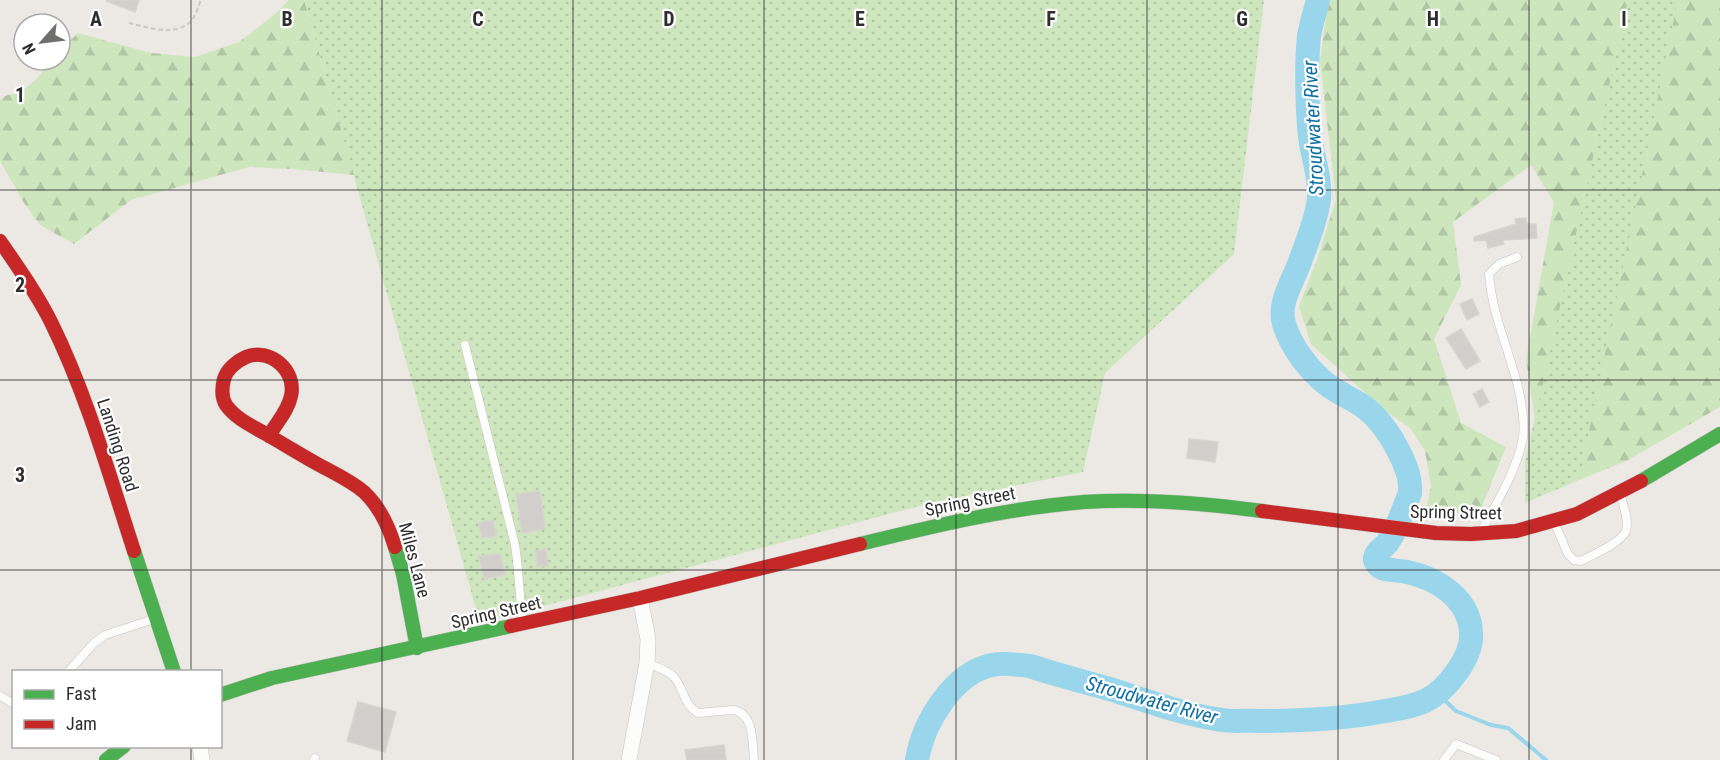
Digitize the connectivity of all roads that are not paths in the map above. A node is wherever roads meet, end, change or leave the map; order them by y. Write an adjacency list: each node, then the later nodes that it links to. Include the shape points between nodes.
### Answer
1 (0, 241): 10 (main road, Landing Road, via 50,320 69,361)
2 (1517, 257): 8 (lane, via 1499,264 1489,274 1494,309 1515,373 1523,438 1504,488)
3 (465, 345): 11 (lane, via 516,545)
4 (1720, 434): 6 (main road, Spring Street)
5 (269, 436): 5 (main road, Miles Lane, via 233,415 222,394 226,372 250,355 273,358 290,380 289,401); 12 (main road, Miles Lane, via 358,487 376,505 393,540)
6 (1619, 493): 7 (main road, Spring Street); 7 (lane, via 1626,531 1620,540 1581,561 1568,554)
7 (1553, 521): 8 (main road, Spring Street, via 1516,531)
8 (1479, 534): 9 (main road, Spring Street, via 1403,530 1216,505 1085,502 932,526)
9 (640, 598): 11 (main road, Spring Street); 13 (street, via 648,639)
10 (156, 619): 14 (lane, via 105,635); 15 (main road, Landing Road)
11 (524, 624): 12 (main road, Spring Street)
12 (417, 648): 16 (main road, Spring Street, via 272,678)
13 (647, 663): 19 (street); 20 (lane, via 673,676 688,705 698,713 737,710 743,714 750,725)
14 (70, 670)
15 (173, 670)
16 (222, 694)
17 (123, 748): 18 (main road)
18 (106, 760)
19 (629, 760)
20 (754, 760)
21 (1444, 760): 22 (lane, via 1456,744)
22 (1496, 760)

